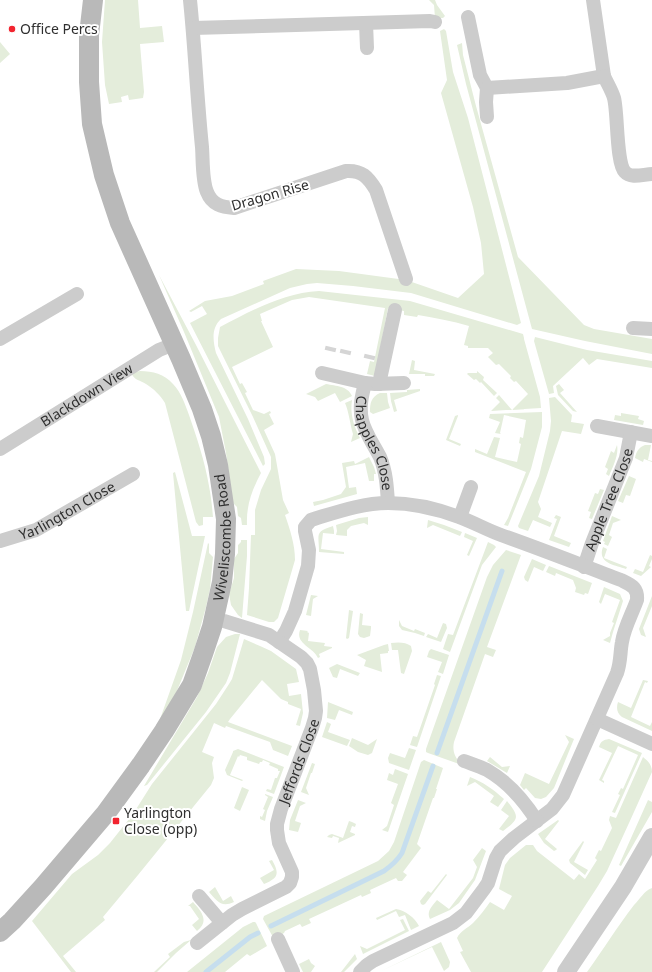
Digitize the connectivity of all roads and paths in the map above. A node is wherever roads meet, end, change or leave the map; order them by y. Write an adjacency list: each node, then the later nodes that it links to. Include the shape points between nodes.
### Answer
1 (93, 0): 19 (main road, Wiveliscombe Road, via 89,35 89,82 92,124 104,175 120,224)
2 (190, 0): 7 (street, Dragon Rise)
3 (593, 0): 9 (street)
4 (468, 17): 10 (street, via 480,75)
5 (435, 22): 6 (street)
6 (366, 23): 7 (street); 8 (street)
7 (193, 28): 13 (street, Dragon Rise, via 204,178 206,192 211,200 226,208 234,208 340,173 359,172 367,177 376,190)
8 (367, 48)
9 (604, 76): 10 (street, via 567,83); 12 (street, via 614,98 624,172 630,175)
10 (487, 88): 11 (street)
11 (487, 117)
12 (652, 174)
13 (406, 279)
14 (77, 294): 18 (street)
15 (395, 310): 23 (street, Chapples Close)
16 (633, 328): 17 (street)
17 (652, 329)
18 (0, 340)
19 (174, 344): 27 (street, Blackdown View, via 159,350); 35 (main road, Wiveliscombe Road, via 211,436 224,501 225,554)
20 (322, 373): 21 (street, Chapples Close)
21 (364, 383): 23 (street, Chapples Close); 30 (street, Chapples Close, via 362,420 384,467)
22 (404, 383): 23 (street, Chapples Close)
23 (379, 384)
24 (597, 426): 25 (street, Apple Tree Close)
25 (631, 432): 26 (street, Apple Tree Close); 34 (street, Apple Tree Close, via 626,458)
26 (652, 436)
27 (0, 449)
28 (133, 474): 33 (street, Yarlington Close, via 36,530)
29 (472, 487): 31 (street)
30 (388, 503): 31 (street, Chapples Close, via 416,504); 36 (street, Chapples Close, via 356,506 311,520 307,524 305,531 309,550 308,566 295,612)
31 (460, 517): 32 (street, Chapples Close)
32 (502, 535): 34 (street, Apple Tree Close)
33 (0, 542)
34 (584, 567): 37 (street, Apple Tree Close, via 632,586 638,595 624,633 620,666)
35 (214, 619): 36 (street, Jeffords Close, via 269,635); 45 (main road, Wiveliscombe Road, via 192,685 141,765 106,813)
36 (279, 642): 44 (street, Jeffords Close, via 301,657 309,666 316,711 277,824 279,843 292,877 286,887 242,909)
37 (597, 719): 38 (street); 40 (street, Apple Tree Close, via 564,795)
38 (652, 744)
39 (464, 761): 40 (street, via 501,779)
40 (537, 821): 49 (street, Apple Tree Close, via 500,850 488,883 466,913 452,923 373,961)
41 (652, 837): 42 (street)
42 (647, 856): 50 (street)
43 (199, 896): 44 (street)
44 (222, 923): 47 (street, Jeffords Close)
45 (0, 932)
46 (278, 939): 48 (street)
47 (197, 943)
48 (293, 972)
49 (360, 972)
50 (566, 972)

